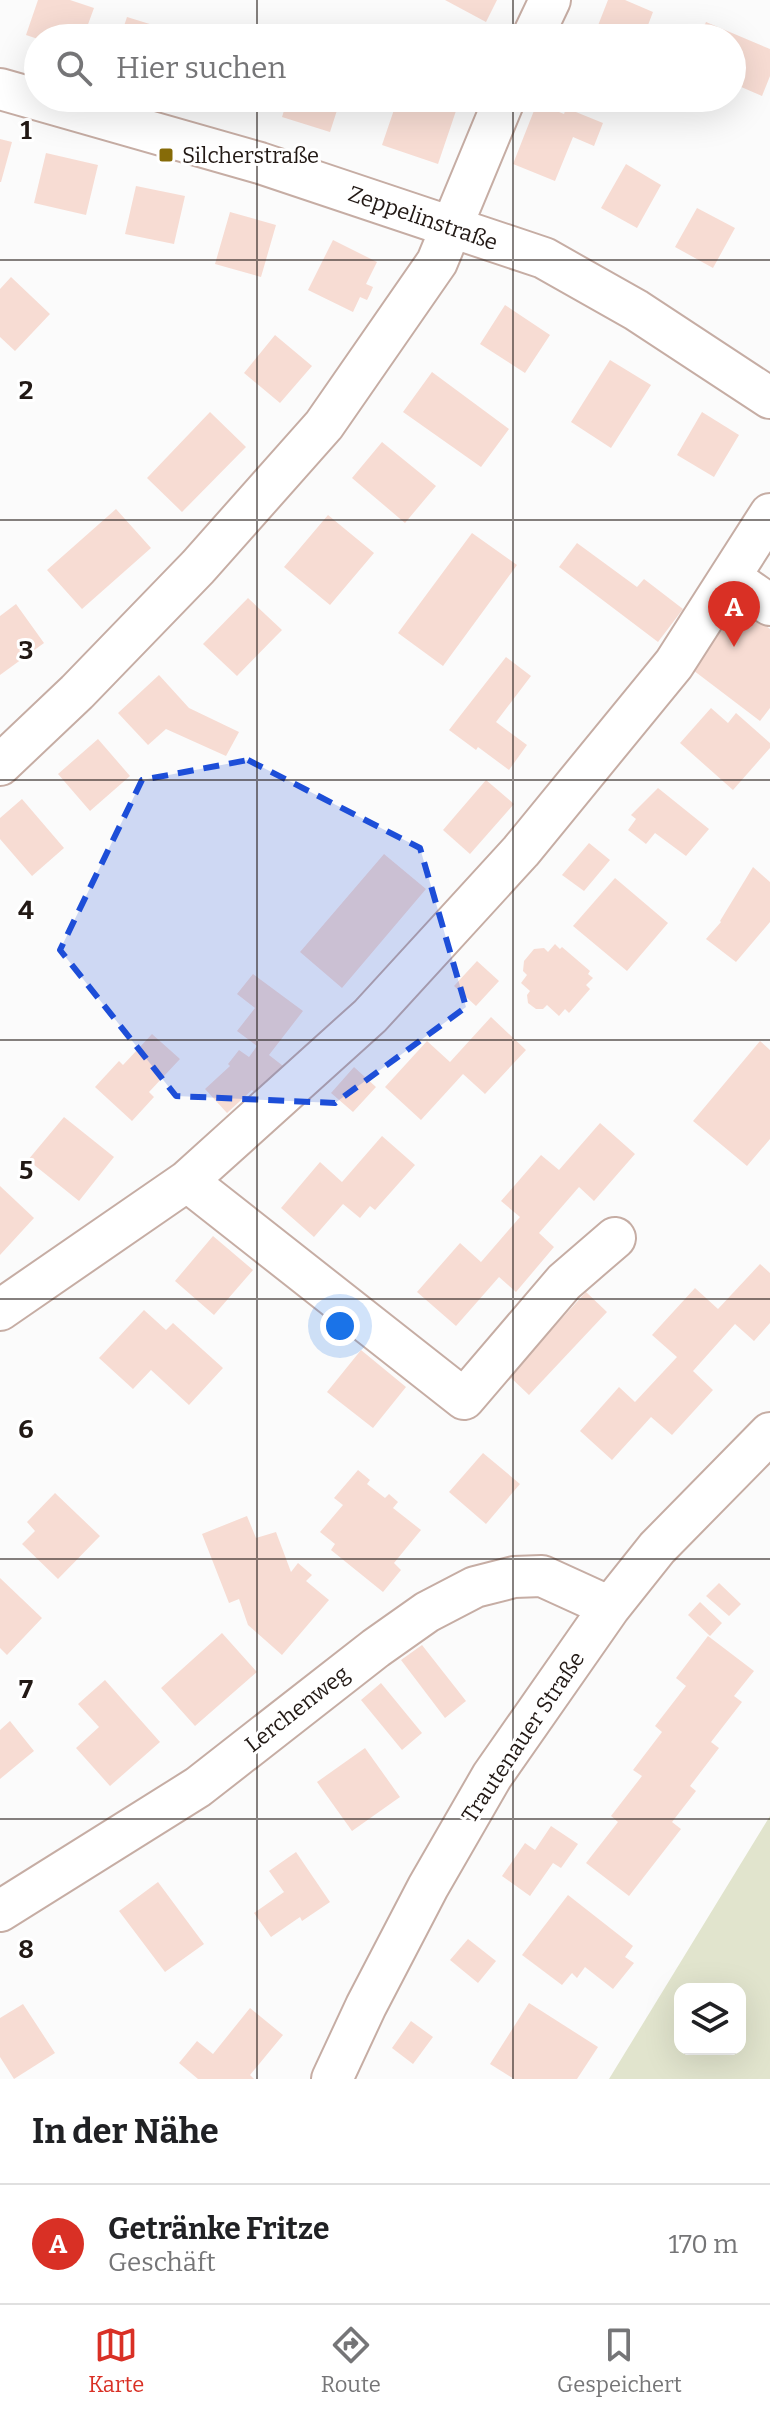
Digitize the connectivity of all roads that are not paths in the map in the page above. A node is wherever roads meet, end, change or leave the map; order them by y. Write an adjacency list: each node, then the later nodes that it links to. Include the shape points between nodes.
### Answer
1 (550, 0): 2 (street)
2 (539, 24)
3 (0, 89): 4 (street, Zeppelinstraße)
4 (24, 96)
5 (77, 112): 7 (street, Zeppelinstraße, via 260,163)
6 (499, 112): 7 (street)
7 (452, 228): 8 (street, Zeppelinstraße, via 544,258 636,310); 12 (street, via 437,262 324,425 198,567)
8 (770, 398)
9 (770, 514): 10 (street)
10 (730, 577): 11 (street); 13 (street, via 674,664 521,851 370,1016)
11 (770, 605)
12 (0, 765)
13 (187, 1181): 14 (street, via 464,1399 564,1282); 15 (street)
14 (615, 1238)
15 (0, 1310)
16 (770, 1433): 17 (street, Trautenauer Straße, via 657,1548)
17 (610, 1607): 18 (street, Lerchenweg, via 542,1576 475,1587 376,1648 198,1787); 19 (street, Trautenauer Straße, via 485,1789 428,1887)
18 (0, 1911)
19 (332, 2079)

